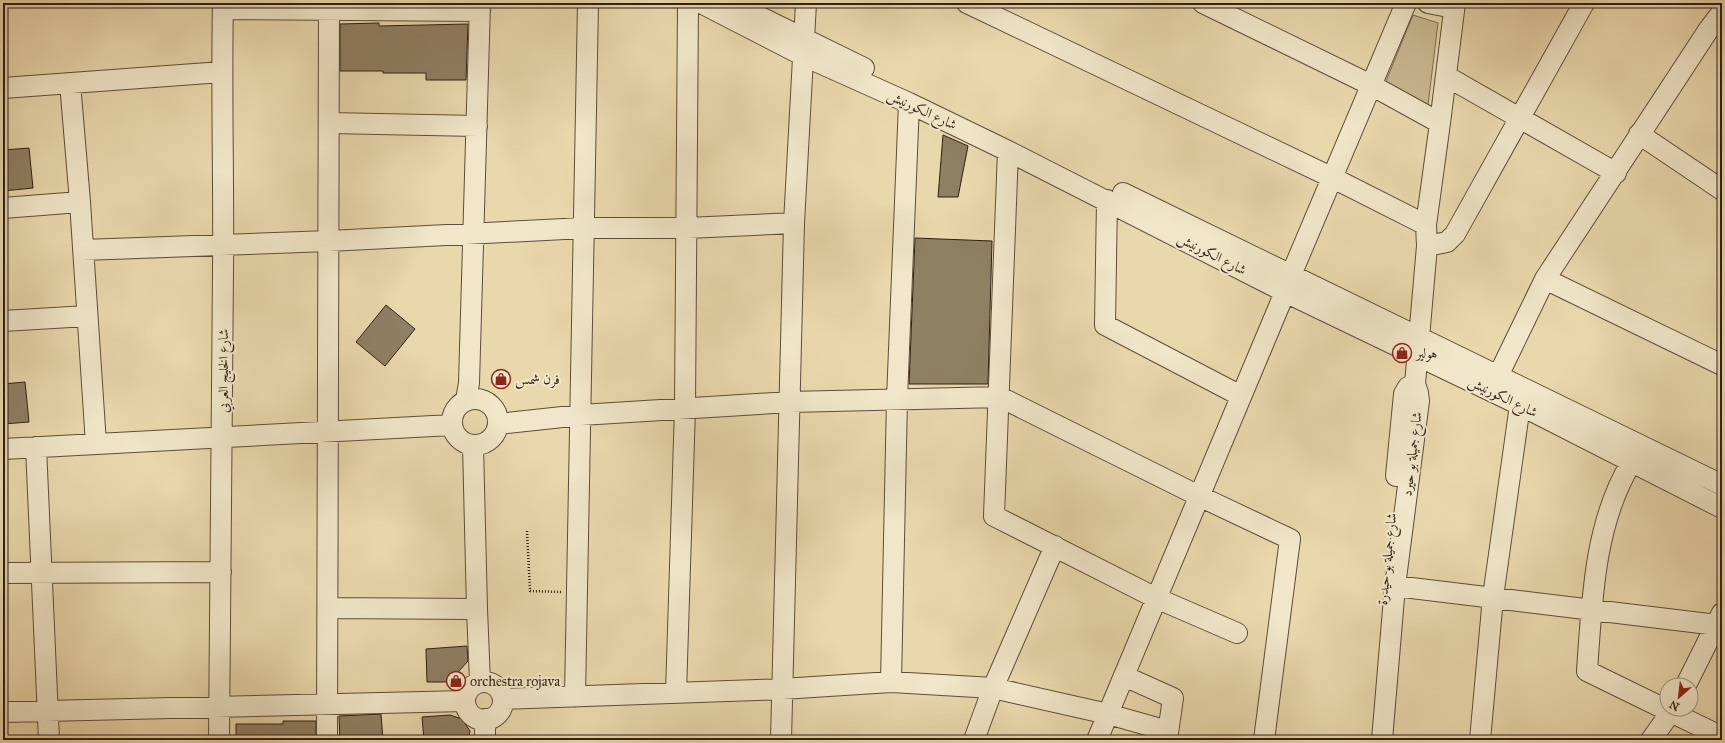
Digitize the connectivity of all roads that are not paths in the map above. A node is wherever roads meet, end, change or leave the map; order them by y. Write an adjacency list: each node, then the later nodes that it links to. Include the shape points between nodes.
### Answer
1 (588, 3): 38 (street)
2 (688, 3): 39 (street)
3 (701, 3): 17 (street, شارع الكورنيش)
4 (732, 3): 17 (street, شارع الكورنيش)
5 (806, 3): 17 (street)
6 (967, 3): 31 (street)
7 (1203, 3): 21 (street)
8 (1406, 3): 21 (street)
9 (1428, 3): 12 (street)
10 (1584, 3): 24 (street)
11 (223, 6): 13 (street); 18 (street, شارع الخليج العربي)
12 (1454, 6): 19 (street)
13 (329, 7): 14 (street); 25 (street)
14 (480, 7): 27 (street)
15 (1722, 12): 16 (street)
16 (1715, 34): 28 (street)
17 (804, 48): 23 (street, شارع الكورنيش); 36 (street); 46 (street, شارع الكورنيش)
18 (222, 72): 20 (street); 42 (street, شارع الخليج العربي)
19 (1446, 76): 24 (street); 26 (street)
20 (70, 83): 22 (street); 34 (street)
21 (1372, 85): 26 (street); 31 (street)
22 (3, 88)
23 (909, 103): 29 (street, شارع الكورنيش); 55 (street)
24 (1520, 118): 30 (street); 43 (street, via 1454,234 1447,242)
25 (330, 122): 27 (street); 41 (street)
26 (1440, 123): 37 (street)
27 (477, 126): 40 (street)
28 (1639, 134): 30 (street); 32 (street)
29 (1008, 151): 33 (street, شارع الكورنيش); 54 (street)
30 (1616, 173): 45 (street)
31 (1332, 178): 37 (street); 46 (street)
32 (1722, 190)
33 (1106, 200): 46 (street, شارع الكورنيش); 53 (street, via 1105,325)
34 (80, 202): 35 (street); 44 (street)
35 (3, 208)
36 (794, 223): 39 (street); 57 (street)
37 (1426, 225): 43 (street)
38 (584, 228): 39 (street); 40 (street); 60 (street)
39 (687, 228): 59 (street)
40 (473, 232): 41 (street); 56 (street, via 469,383)
41 (329, 240): 42 (street); 63 (street)
42 (224, 245): 44 (street); 64 (street, شارع الخليج العربي)
43 (1427, 246): 49 (street)
44 (83, 250): 47 (street)
45 (1545, 279): 50 (street); 51 (street)
46 (1288, 283): 49 (street, شارع الكورنيش); 53 (street)
47 (87, 316): 48 (street); 65 (street)
48 (3, 321)
49 (1418, 347): 51 (street, شارع الكورنيش); 52 (street); 58 (street, شارع الكورنيش)
50 (1722, 365)
51 (1498, 376): 70 (street, شارع الكورنيش)
52 (1414, 384): 77 (street, شارع جميلة بو حيرد, via 1419,401); 114 (street, شارع جميلة بو حيدرة, via 1408,387 1404,394)
53 (1241, 396): 71 (street)
54 (1000, 397): 55 (street); 71 (street); 73 (street, via 994,516)
55 (897, 399): 57 (street); 88 (street)
56 (466, 400): 61 (street, via 482,399 489,403 498,416); 62 (street, via 455,409)
57 (790, 402): 59 (street); 90 (street)
58 (1520, 405): 69 (street, شارع الكورنيش); 78 (street)
59 (685, 408): 60 (street); 91 (street)
60 (581, 415): 61 (street); 92 (street)
61 (498, 424): 66 (street, via 493,437 487,442)
62 (452, 425): 63 (street); 66 (street, via 460,441)
63 (328, 430): 64 (street); 80 (street)
64 (222, 436): 65 (street); 74 (street, شارع الخليج العربي)
65 (96, 444): 67 (street)
66 (473, 445): 81 (street)
67 (36, 447): 68 (street); 76 (street)
68 (3, 448)
69 (1632, 463): 72 (street, شارع الكورنيش); 82 (street, via 1620,480 1602,536)
70 (1722, 484)
71 (1199, 496): 79 (street); 113 (street, via 1290,539)
72 (1722, 508)
73 (1055, 546): 79 (street); 89 (street)
74 (221, 572): 76 (street); 97 (street, شارع الخليج العربي)
75 (3, 573): 76 (street)
76 (41, 573): 98 (street)
77 (1395, 586): 78 (street); 115 (street, شارع جميلة بو حيرد)
78 (1493, 597): 82 (street); 116 (street)
79 (1156, 598): 84 (street); 85 (street)
80 (328, 608): 81 (street); 95 (street)
81 (477, 609): 87 (street)
82 (1592, 609): 83 (street); 96 (street, via 1587,671)
83 (1720, 622): 86 (street)
84 (1237, 633)
85 (1124, 676): 100 (street); 104 (street, via 1173,698)
86 (1690, 677)
87 (480, 682): 93 (street, via 497,687); 94 (street, via 470,688)
88 (891, 682): 89 (street); 90 (street)
89 (993, 688): 100 (street); 111 (street)
90 (782, 689): 91 (street); 110 (street)
91 (676, 693): 92 (street)
92 (575, 697): 93 (street)
93 (503, 700): 103 (street, via 498,713)
94 (465, 701): 95 (street); 103 (street, via 471,714 476,718)
95 (327, 704): 97 (street); 108 (street)
96 (1659, 704)
97 (219, 707): 98 (street); 107 (street, شارع الخليج العربي)
98 (47, 711): 99 (street); 106 (street)
99 (3, 712)
100 (1108, 714): 104 (street); 112 (street)
101 (1668, 717): 117 (street)
102 (1686, 717): 105 (street)
103 (485, 719): 109 (street)
104 (1168, 736)
105 (1722, 737)
106 (49, 740)
107 (219, 740)
108 (327, 740)
109 (485, 740)
110 (781, 740)
111 (974, 740)
112 (1097, 740)
113 (1264, 740)
114 (1369, 740)
115 (1382, 740)
116 (1480, 740)
117 (1651, 740)

